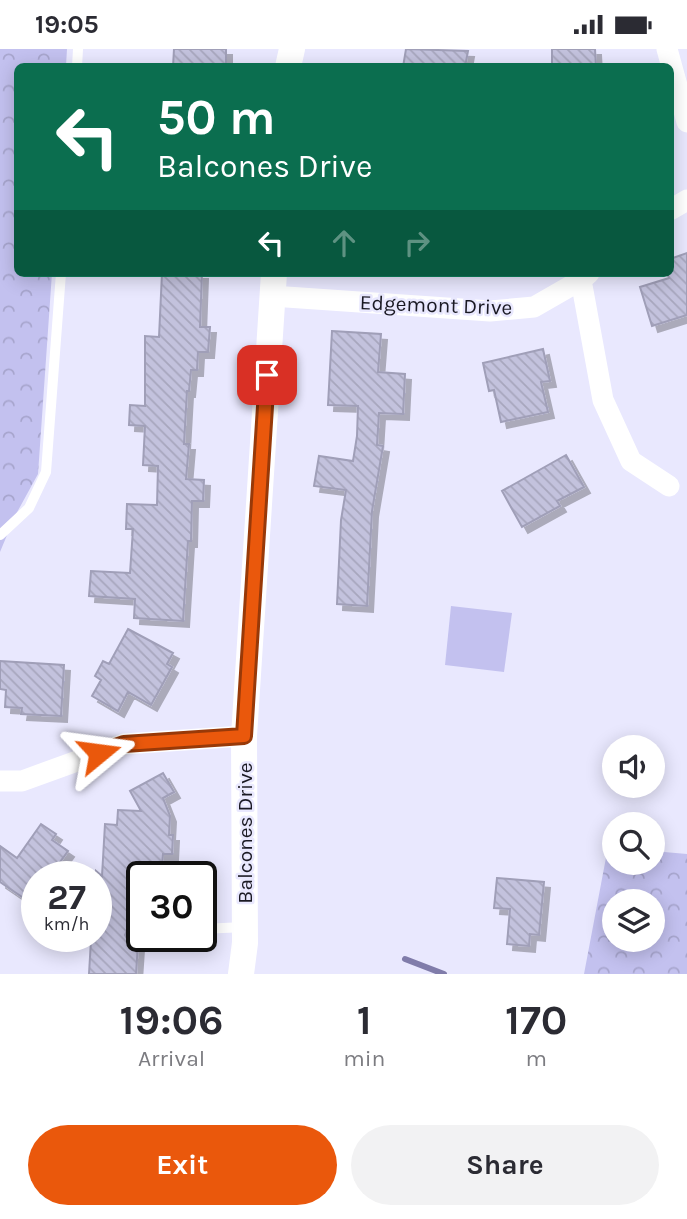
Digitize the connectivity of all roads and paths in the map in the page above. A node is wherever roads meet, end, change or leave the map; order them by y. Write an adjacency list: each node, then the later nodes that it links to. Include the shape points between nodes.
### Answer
1 (674, 75): 2 (street)
2 (687, 122)
3 (61, 277): 7 (lane, via 46,472 29,508)
4 (585, 277): 5 (street, Edgemont Drive, via 534,307 490,311); 6 (street, via 603,400 631,461)
5 (273, 284): 8 (street, Balcones Drive)
6 (669, 486)
7 (0, 535)
8 (244, 736): 9 (street, via 124,744 22,781); 10 (street, Balcones Drive)
9 (0, 781)
10 (245, 927): 11 (lane); 12 (street, Balcones Drive)
11 (217, 928)
12 (241, 974)

